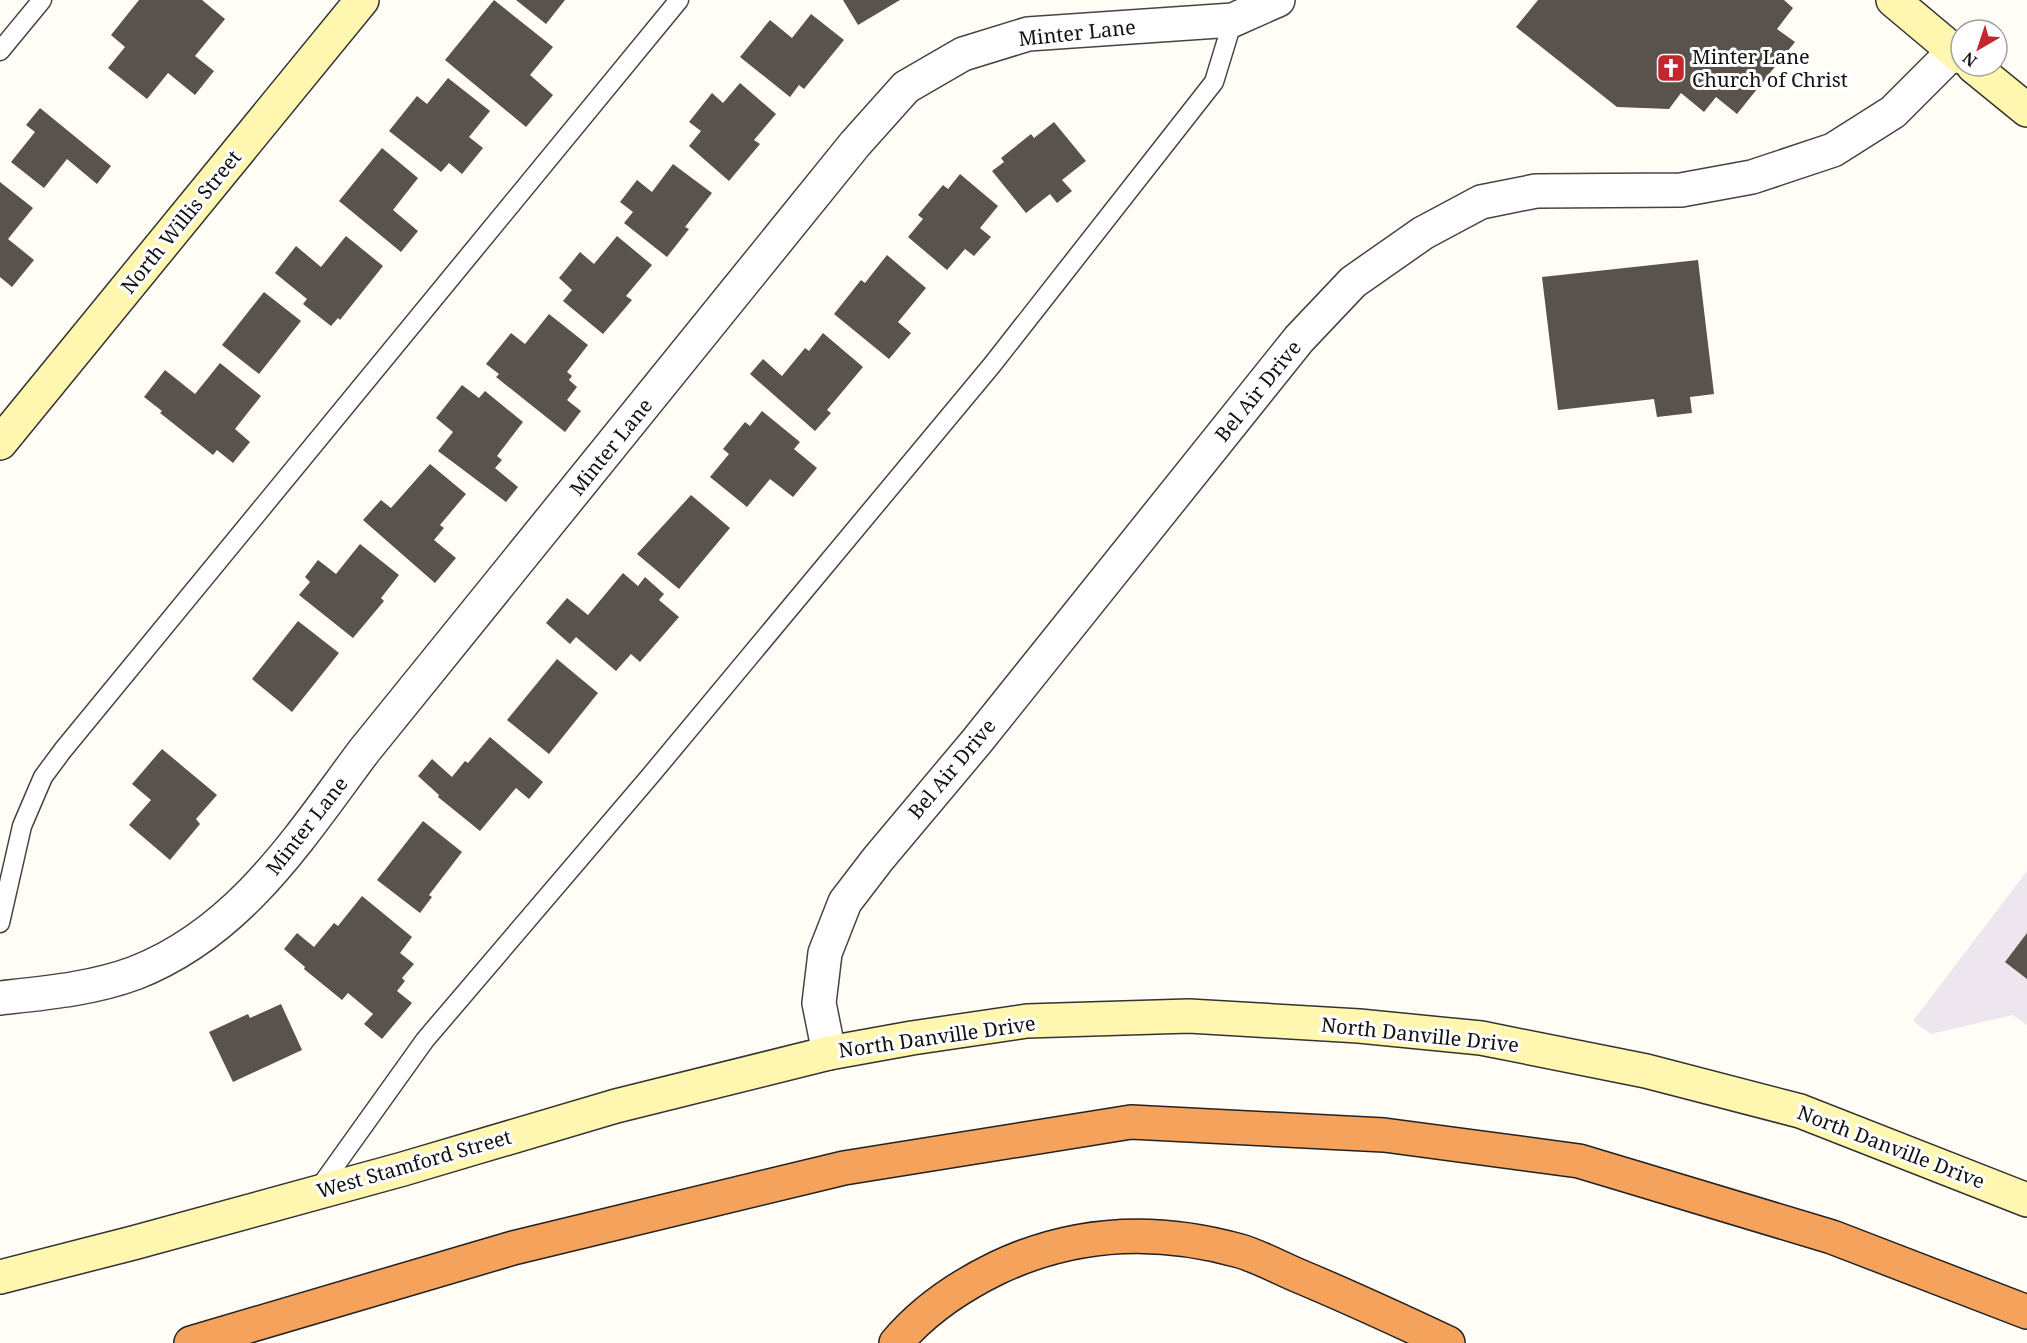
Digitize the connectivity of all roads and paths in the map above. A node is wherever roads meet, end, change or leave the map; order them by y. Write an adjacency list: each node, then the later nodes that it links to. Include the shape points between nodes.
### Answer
1 (42, 0): 8 (lane)
2 (362, 0): 12 (main road, North Willis Street)
3 (679, 0): 13 (lane, via 43,777 22,826)
4 (1278, 0): 6 (street, Minter Lane)
5 (1893, 0): 7 (main road)
6 (1233, 20): 14 (street, Minter Lane, via 1028,34 963,54 906,87 855,144 364,751 257,890 218,926 177,954 133,974 68,991); 16 (lane, via 1214,82 984,374 425,1040)
7 (1949, 47)
8 (0, 51)
9 (1949, 68): 15 (street, Bel Air Drive, via 1893,112 1833,150 1752,177 1681,190 1536,191 1481,202 1423,233 1353,282 1299,339 845,903 825,953 820,993)
10 (1987, 78): 11 (main road)
11 (2027, 110)
12 (0, 443)
13 (0, 923)
14 (0, 998)
15 (829, 1053): 16 (main road, West Stamford Street, via 616,1106); 17 (main road, North Danville Drive, via 1027,1022 1189,1016 1481,1038 1646,1071 1800,1111)
16 (316, 1192): 18 (main road, West Stamford Street)
17 (2027, 1200)
18 (0, 1277)
19 (2027, 1312): 20 (highway, via 1832,1237 1579,1161 1384,1135 1131,1122 844,1168 513,1248)
20 (192, 1343)
21 (896, 1343): 22 (highway, via 910,1327 964,1285 1017,1259 1055,1246 1107,1236 1169,1237 1241,1252)
22 (1448, 1343)

